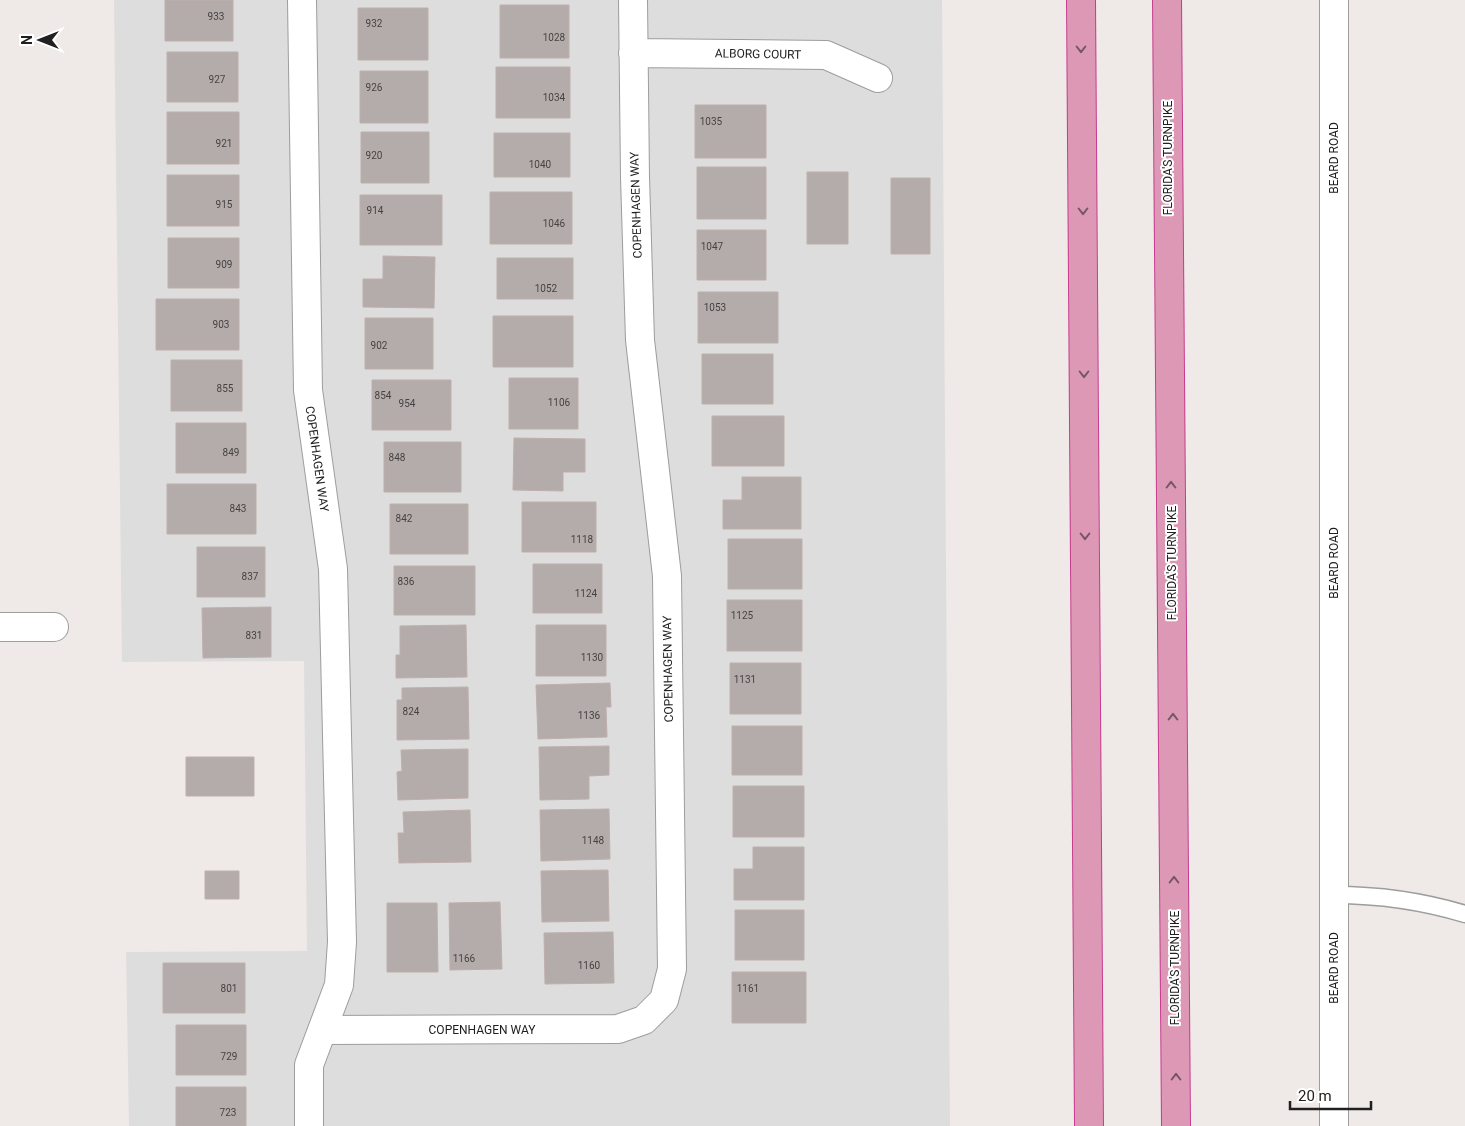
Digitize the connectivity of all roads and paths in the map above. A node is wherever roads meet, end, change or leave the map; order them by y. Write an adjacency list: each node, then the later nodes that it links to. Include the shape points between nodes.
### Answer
1 (302, 0): 12 (street, COPENHAGEN WAY, via 308,390 333,569 342,942 339,985)
2 (633, 0): 6 (street, COPENHAGEN WAY)
3 (1081, 0): 14 (highway, one-way to 14)
4 (1167, 0): 15 (highway, FLORIDA'S TURNPIKE, one-way to 4)
5 (1334, 0): 10 (street, BEARD ROAD)
6 (633, 53): 7 (street, ALBORG COURT, via 826,55); 12 (street, COPENHAGEN WAY, via 640,340 667,576 672,969 664,1000 644,1020 618,1029)
7 (878, 78)
8 (0, 627): 9 (street)
9 (54, 627)
10 (1334, 895): 11 (lane, via 1373,895); 16 (street, BEARD ROAD)
11 (1465, 914)
12 (322, 1030): 13 (street, via 309,1065)
13 (309, 1126)
14 (1089, 1126)
15 (1176, 1126)
16 (1334, 1126)

